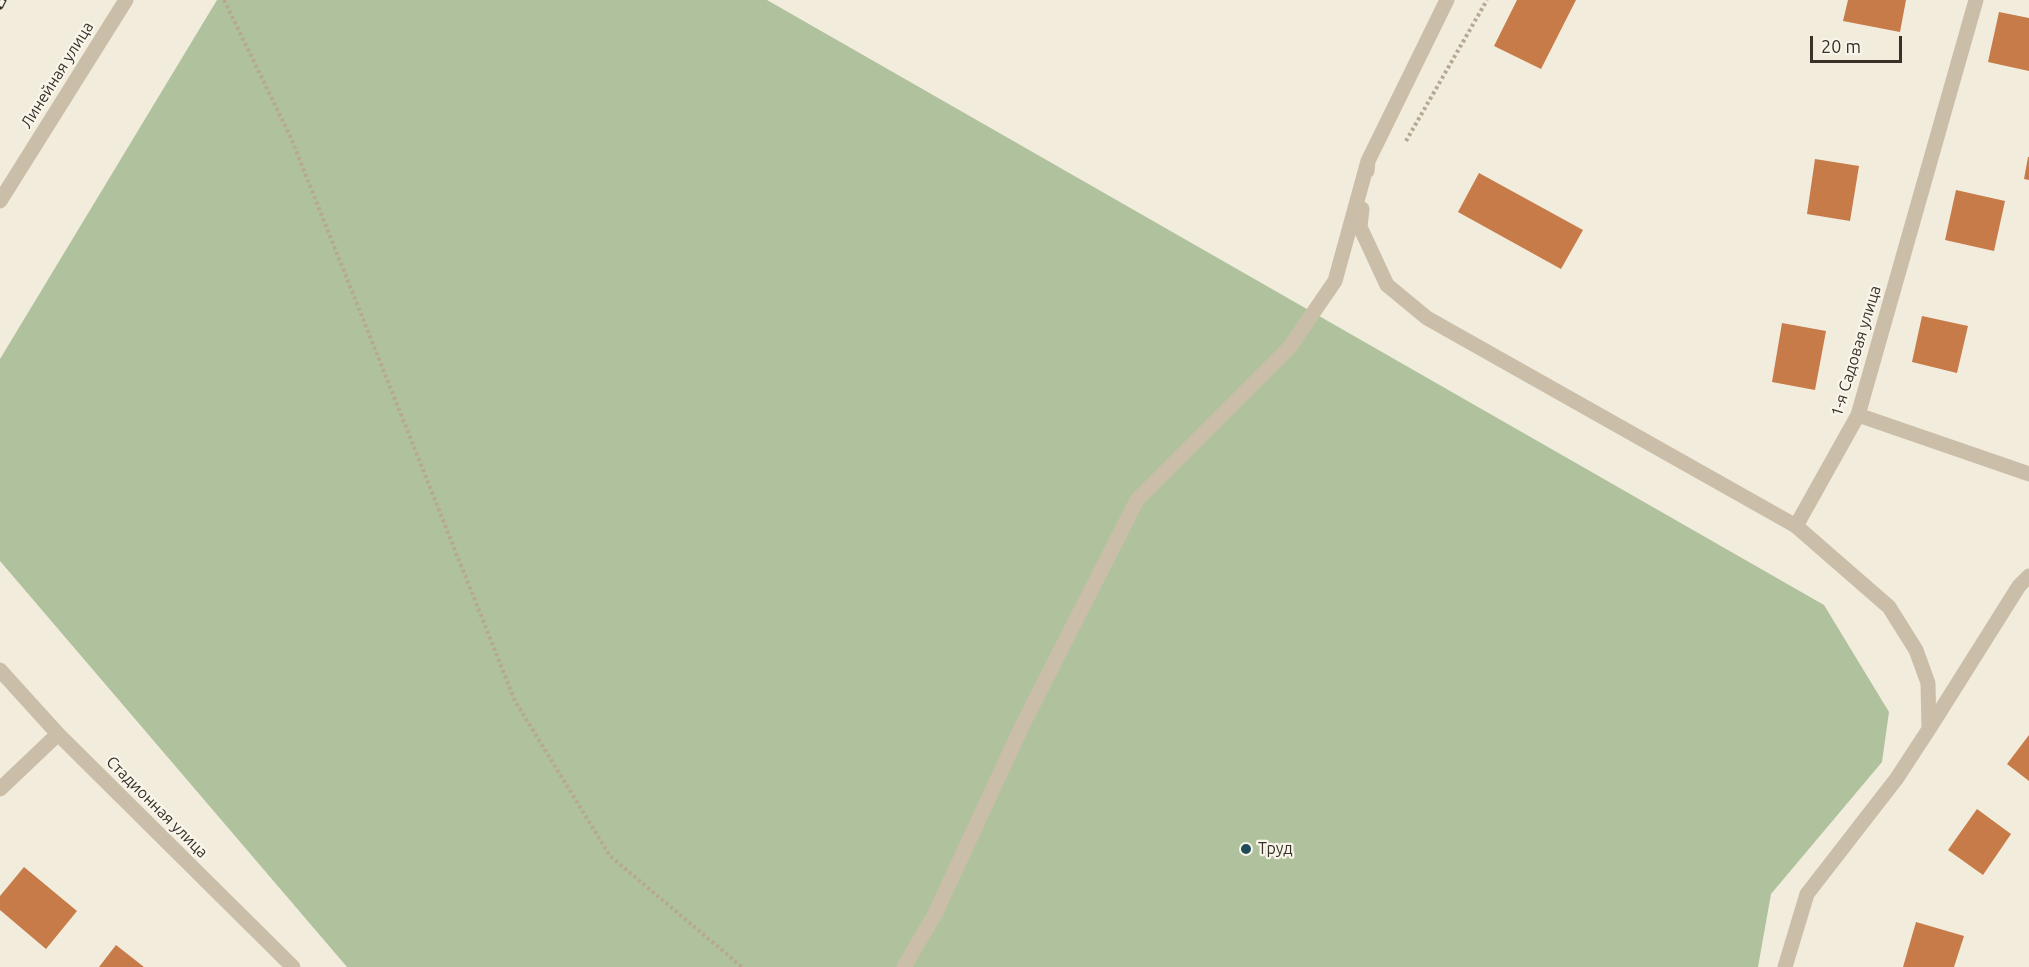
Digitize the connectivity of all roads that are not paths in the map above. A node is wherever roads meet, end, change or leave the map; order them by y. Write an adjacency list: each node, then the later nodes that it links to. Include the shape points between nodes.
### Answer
1 (126, 0): 5 (street, Линейная улица)
2 (1447, 0): 4 (street)
3 (1976, 0): 6 (street, 1-я Садовая улица)
4 (1368, 161): 8 (street, via 1360,227 1387,285 1427,318); 15 (street, via 1335,281 1289,348 1137,500 1022,726 935,914)
5 (0, 201)
6 (1858, 415): 7 (street); 8 (street, 1-я Садовая улица)
7 (2029, 474)
8 (1796, 526): 11 (street, via 1889,607 1916,650 1928,682)
9 (2029, 576): 11 (street)
10 (0, 670): 12 (street, Стадионная улица)
11 (1929, 729): 16 (street, via 1897,778 1807,894)
12 (58, 734): 13 (street); 14 (street, Стадионная улица)
13 (0, 789)
14 (292, 967)
15 (904, 967)
16 (1785, 967)

